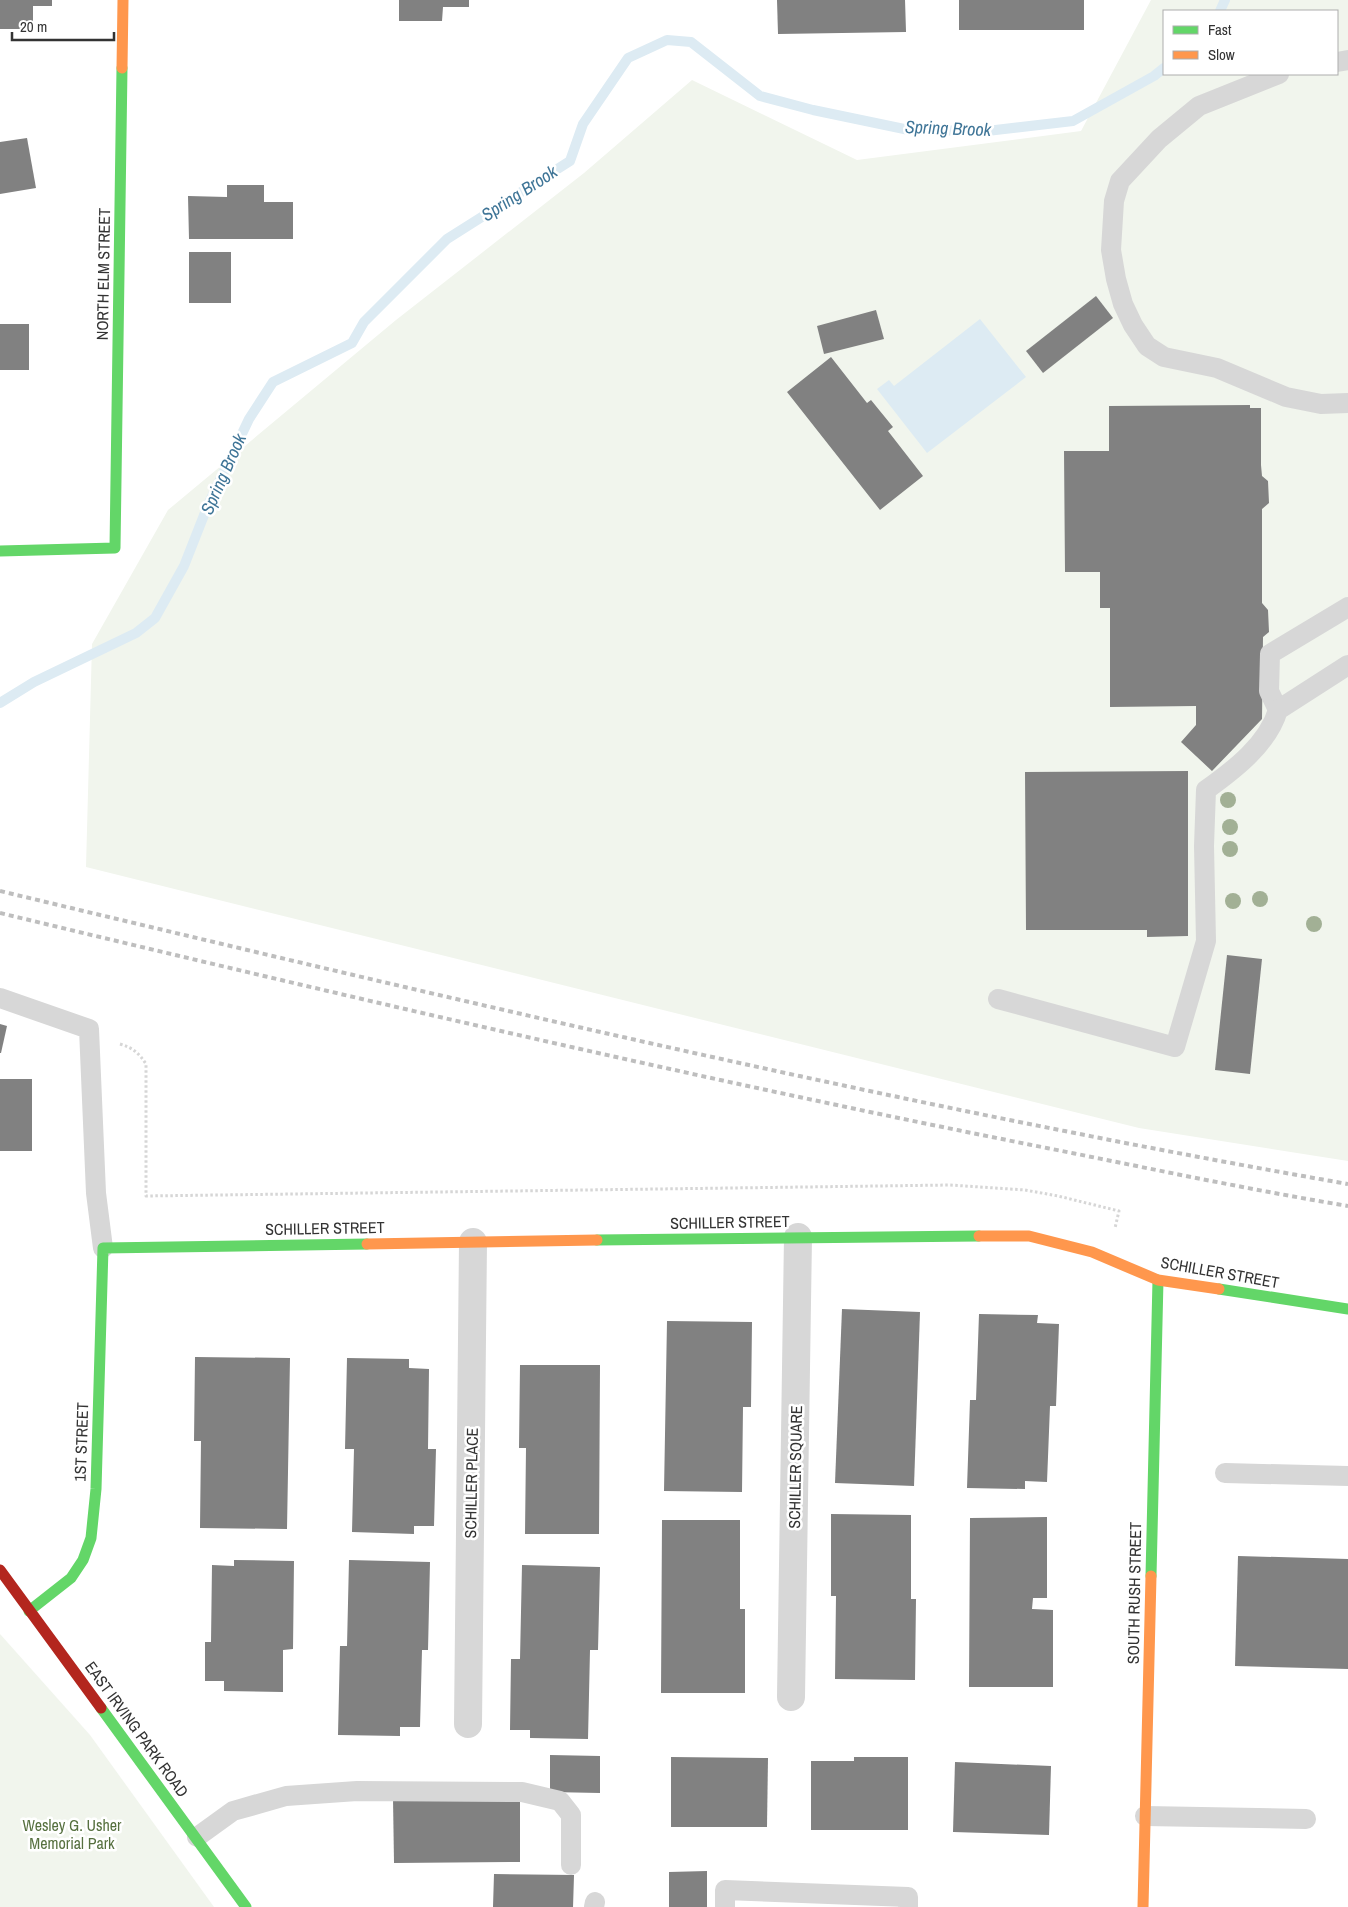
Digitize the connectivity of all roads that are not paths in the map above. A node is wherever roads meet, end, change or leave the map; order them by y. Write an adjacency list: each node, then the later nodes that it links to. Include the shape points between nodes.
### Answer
1 (123, 0): 4 (street, NORTH ELM STREET, via 114,548)
2 (1277, 75): 3 (lane, via 1200,106 1159,138 1120,181 1114,201 1111,250 1116,279 1133,325 1147,346 1164,357 1217,368 1286,397 1321,404)
3 (1348, 403)
4 (0, 551)
5 (1348, 607): 7 (lane, via 1270,654 1269,691)
6 (1348, 665): 7 (lane)
7 (1278, 710): 9 (lane, via 1274,724 1246,758 1206,790 1206,940 1175,1047)
8 (0, 998): 12 (lane, via 89,1029 96,1193)
9 (998, 999)
10 (798, 1237): 11 (street, SCHILLER STREET); 13 (street, SCHILLER STREET, via 1029,1236 1092,1252); 19 (street, SCHILLER SQUARE)
11 (473, 1242): 12 (street, SCHILLER STREET); 20 (street, SCHILLER PLACE)
12 (103, 1248): 18 (street, 1ST STREET, via 96,1489 91,1538 83,1560 71,1578)
13 (1158, 1280): 14 (street, SCHILLER STREET); 21 (street, SOUTH RUSH STREET)
14 (1348, 1309)
15 (1225, 1473): 16 (lane)
16 (1348, 1476)
17 (0, 1570): 18 (street, EAST IRVING PARK ROAD)
18 (30, 1611): 23 (street, EAST IRVING PARK ROAD)
19 (791, 1697)
20 (468, 1724)
21 (1145, 1816): 22 (lane); 28 (street, SOUTH RUSH STREET)
22 (1306, 1819)
23 (196, 1837): 24 (lane, via 233,1811 286,1796 357,1791 522,1792 560,1801 571,1815); 25 (street, EAST IRVING PARK ROAD)
24 (571, 1865)
25 (246, 1907)
26 (725, 1907): 27 (lane, via 725,1890 908,1897)
27 (908, 1907)
28 (1143, 1907)

